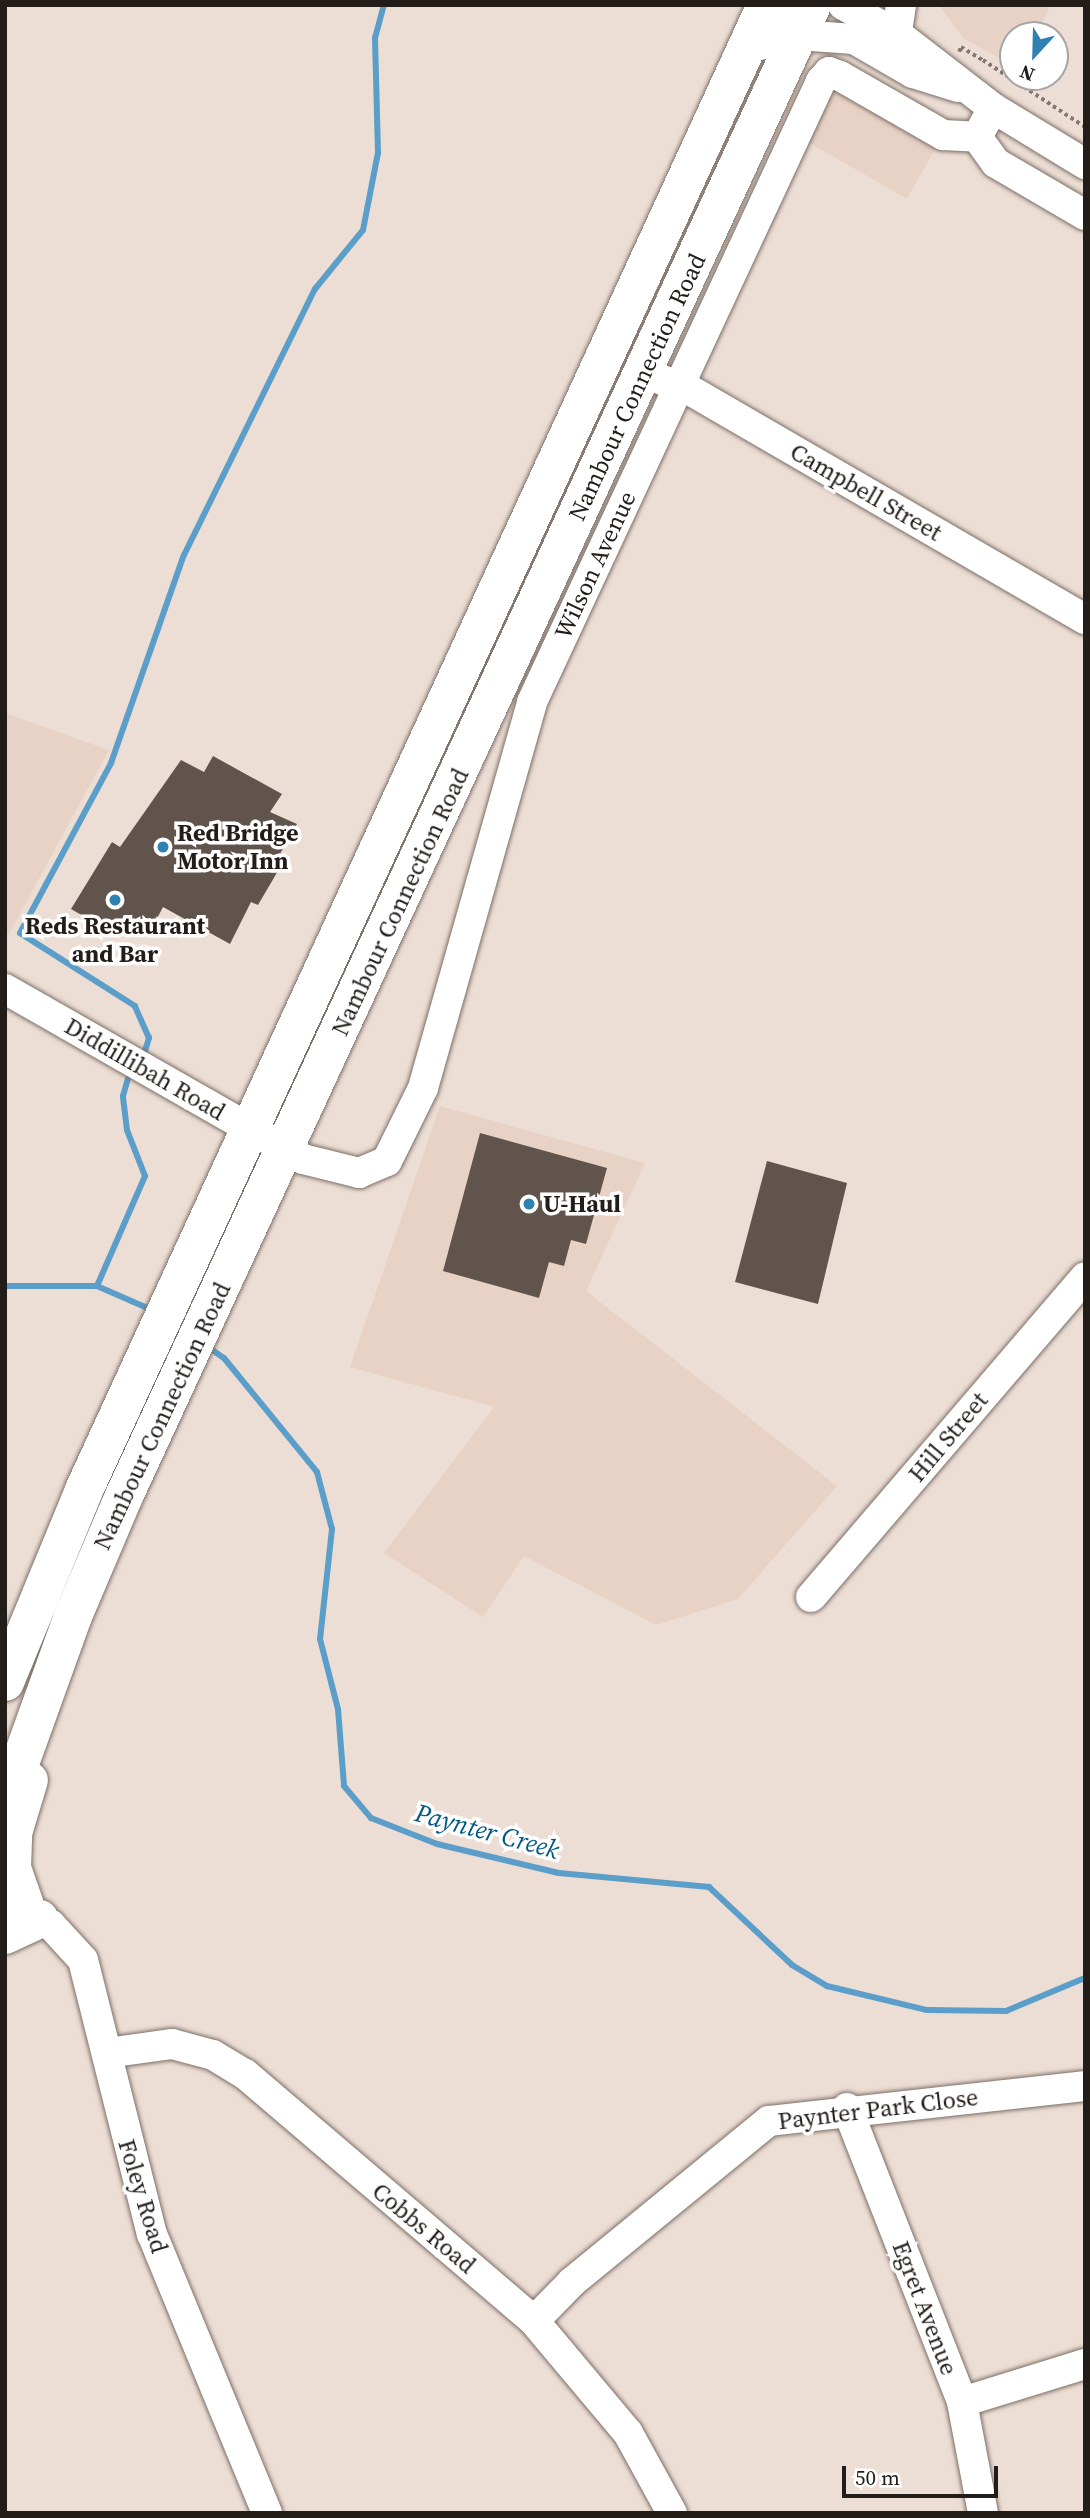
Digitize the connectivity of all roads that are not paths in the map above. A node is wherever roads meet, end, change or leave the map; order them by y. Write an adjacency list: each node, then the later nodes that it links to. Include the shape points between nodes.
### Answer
1 (766, 5): 6 (highway, Nambour Connection Road)
2 (843, 5): 5 (street)
3 (901, 5): 5 (street)
4 (800, 15): 5 (street, via 854,39); 6 (street); 11 (highway, Nambour Connection Road)
5 (894, 48): 7 (street)
6 (735, 79): 15 (highway, Nambour Connection Road)
7 (993, 108): 8 (street); 9 (street)
8 (977, 137): 10 (street, via 996,163); 12 (street, Wilson Avenue, via 943,135 829,72)
9 (1085, 164)
10 (1085, 215)
11 (644, 373): 12 (street, Campbell Street); 16 (highway, Nambour Connection Road)
12 (680, 386): 13 (street, Campbell Street); 16 (street, Wilson Avenue, via 516,743 423,1088 405,1132 387,1161 359,1173 327,1168)
13 (1085, 619)
14 (5, 989): 15 (street, Diddillibah Road)
15 (249, 1129): 16 (street, Diddillibah Road); 19 (highway, Nambour Connection Road, via 142,1361)
16 (285, 1150): 20 (highway, Nambour Connection Road, via 93,1566)
17 (1085, 1277): 18 (street, Hill Street)
18 (811, 1597)
19 (5, 1682)
20 (41, 1701): 21 (highway, Nambour Connection Road); 22 (highway, via 13,1833 12,1868)
21 (5, 1805)
22 (20, 1919): 23 (street, Foley Road, via 64,1934 83,1960)
23 (107, 2053): 26 (street, Cobbs Road, via 172,2044 231,2064); 29 (street, Foley Road, via 152,2234)
24 (1085, 2086): 25 (street, Paynter Park Close)
25 (847, 2108): 26 (street, Paynter Park Close, via 769,2121 572,2282); 28 (street, Egret Avenue)
26 (534, 2321): 30 (street, Cobbs Road, via 628,2433)
27 (1085, 2364): 28 (street)
28 (962, 2403): 31 (street, Egret Avenue)
29 (267, 2513)
30 (672, 2513)
31 (983, 2513)

